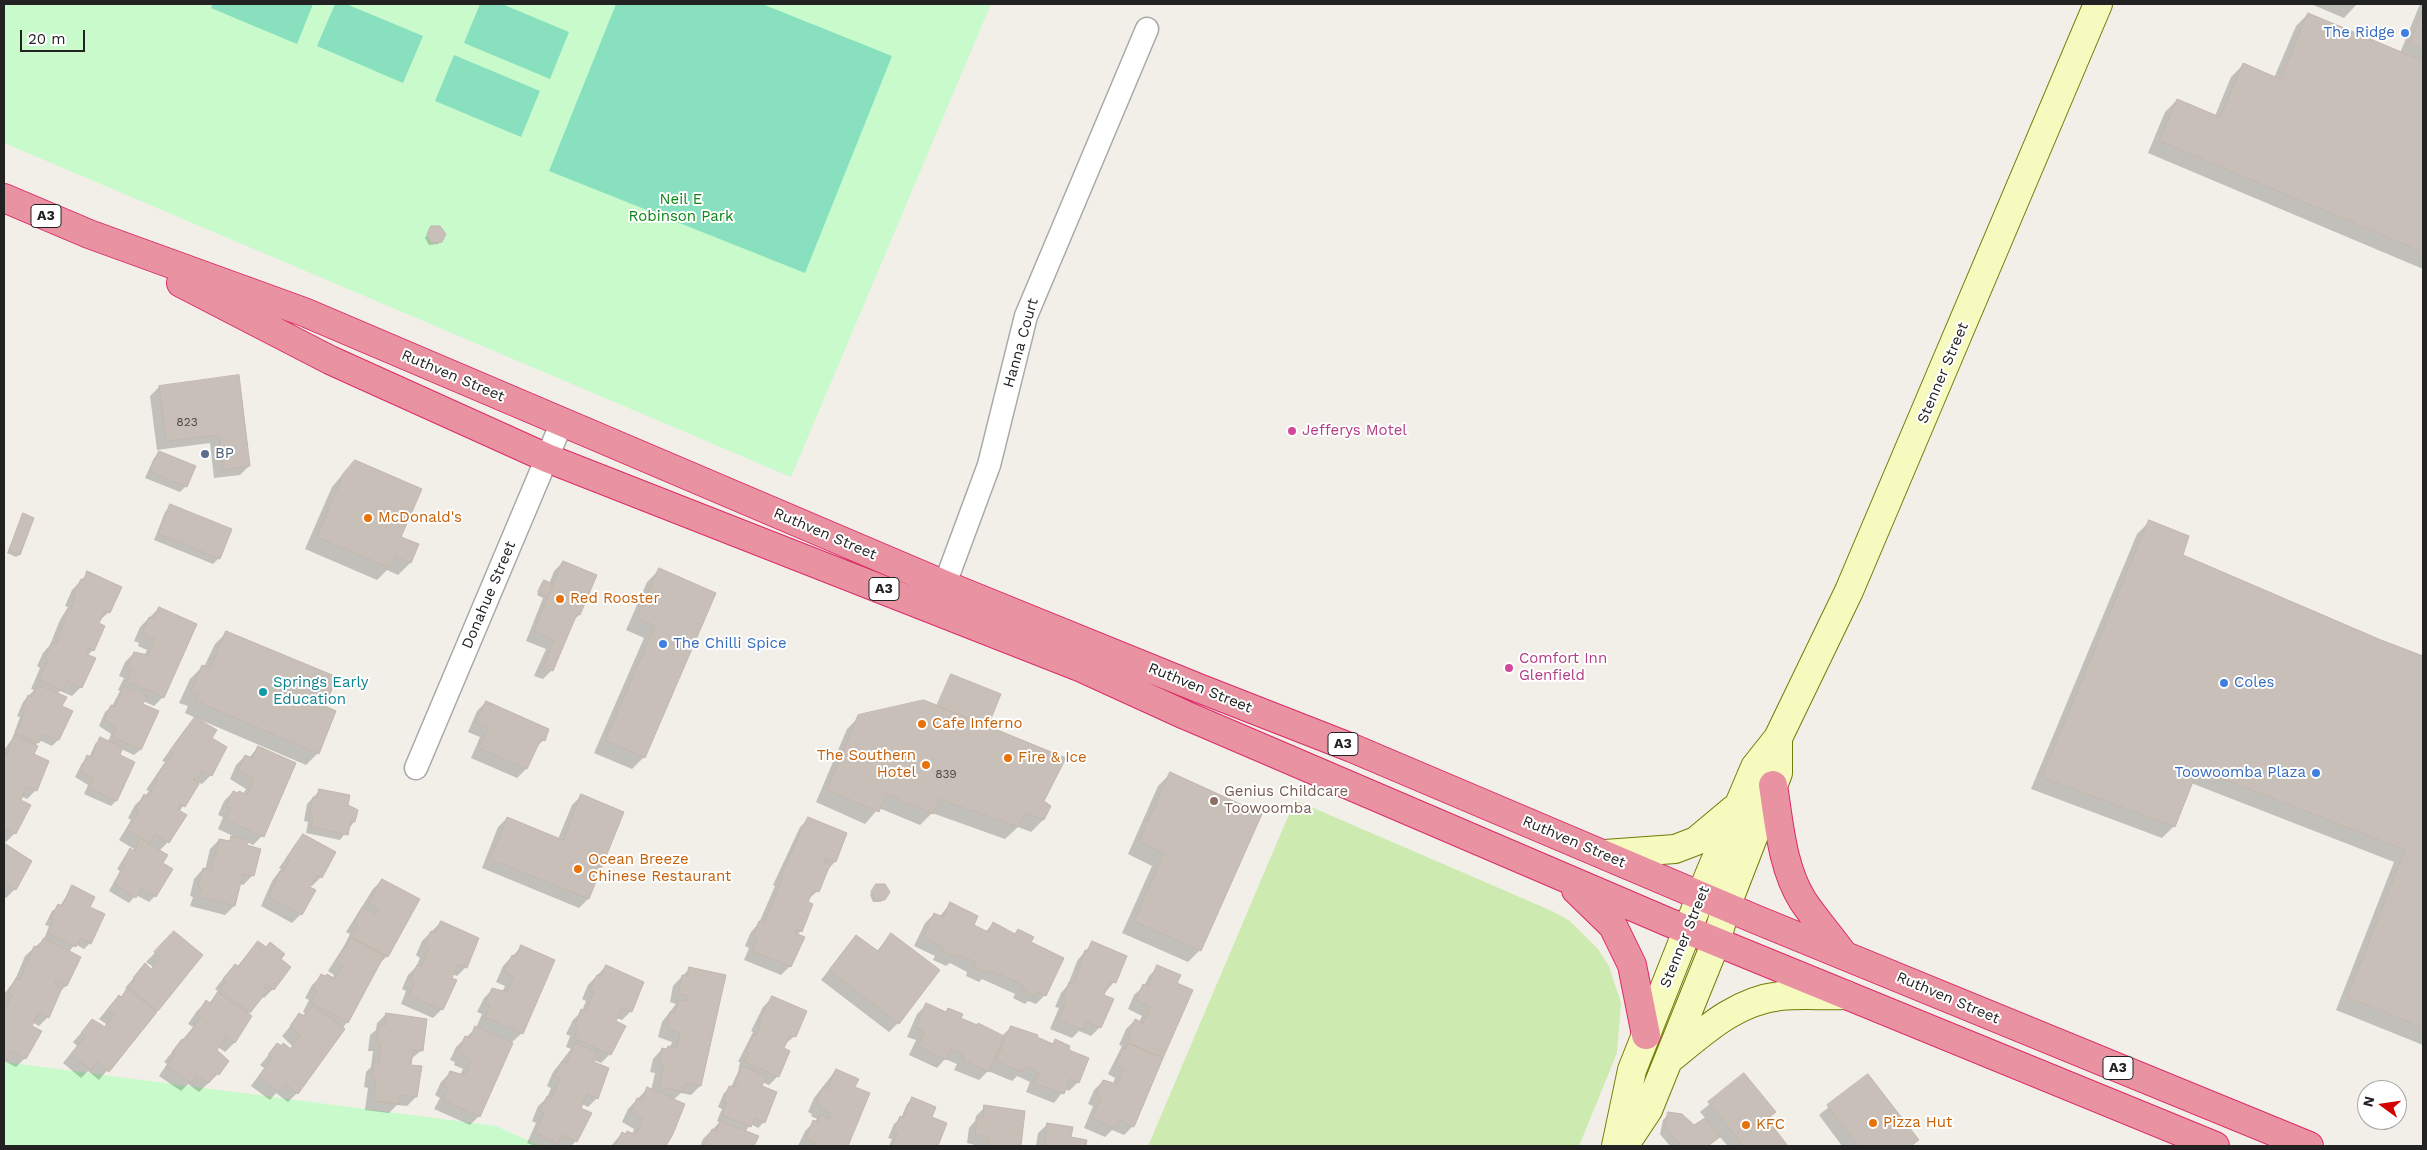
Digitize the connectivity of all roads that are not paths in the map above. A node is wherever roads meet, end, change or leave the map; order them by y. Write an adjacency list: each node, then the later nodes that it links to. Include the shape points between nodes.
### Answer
1 (2098, 4): 8 (main road, Stenner Street, via 1864,555)
2 (1147, 29): 7 (street, Hanna Court, via 1026,316 989,465)
3 (4, 198): 4 (highway, Ruthven Street / A3)
4 (89, 234): 5 (highway, Ruthven Street / A3, via 304,312); 6 (highway, Ruthven Street / A3, via 330,360)
5 (562, 422): 6 (street, Donahue Street); 7 (highway, Ruthven Street / A3)
6 (547, 458): 7 (highway, Ruthven Street / A3); 9 (street, Donahue Street)
7 (940, 597): 12 (highway, Ruthven Street / A3, via 1352,748); 13 (highway, Ruthven Street / A3, via 1185,715)
8 (1778, 738): 10 (main road, Stenner Street, via 1778,773); 11 (main road, Stenner Street, via 1755,767)
9 (416, 768)
10 (1773, 785): 15 (main road, Stenner Street); 18 (highway, via 1783,848 1794,883 1802,900)
11 (1739, 805): 12 (main road, via 1696,842 1675,849); 14 (main road, Stenner Street)
12 (1605, 854): 14 (highway, Ruthven Street / A3)
13 (1565, 879): 16 (highway, Ruthven Street / A3); 20 (highway, via 1613,926 1632,965)
14 (1701, 896): 15 (highway, Ruthven Street / A3); 16 (main road, Stenner Street)
15 (1726, 907): 17 (main road, Stenner Street); 18 (highway, Ruthven Street / A3)
16 (1687, 930): 17 (highway, Ruthven Street / A3); 20 (main road, Stenner Street)
17 (1716, 942): 19 (highway, Ruthven Street / A3); 21 (main road, Stenner Street)
18 (1843, 954): 25 (highway, Ruthven Street / A3)
19 (1846, 995): 21 (main road, via 1779,996 1736,1009); 24 (highway, Ruthven Street / A3)
20 (1646, 1035): 22 (main road, Stenner Street, via 1632,1070)
21 (1668, 1060): 23 (main road, Stenner Street, via 1648,1110)
22 (1616, 1146)
23 (1624, 1146)
24 (2215, 1146)
25 (2309, 1146)

